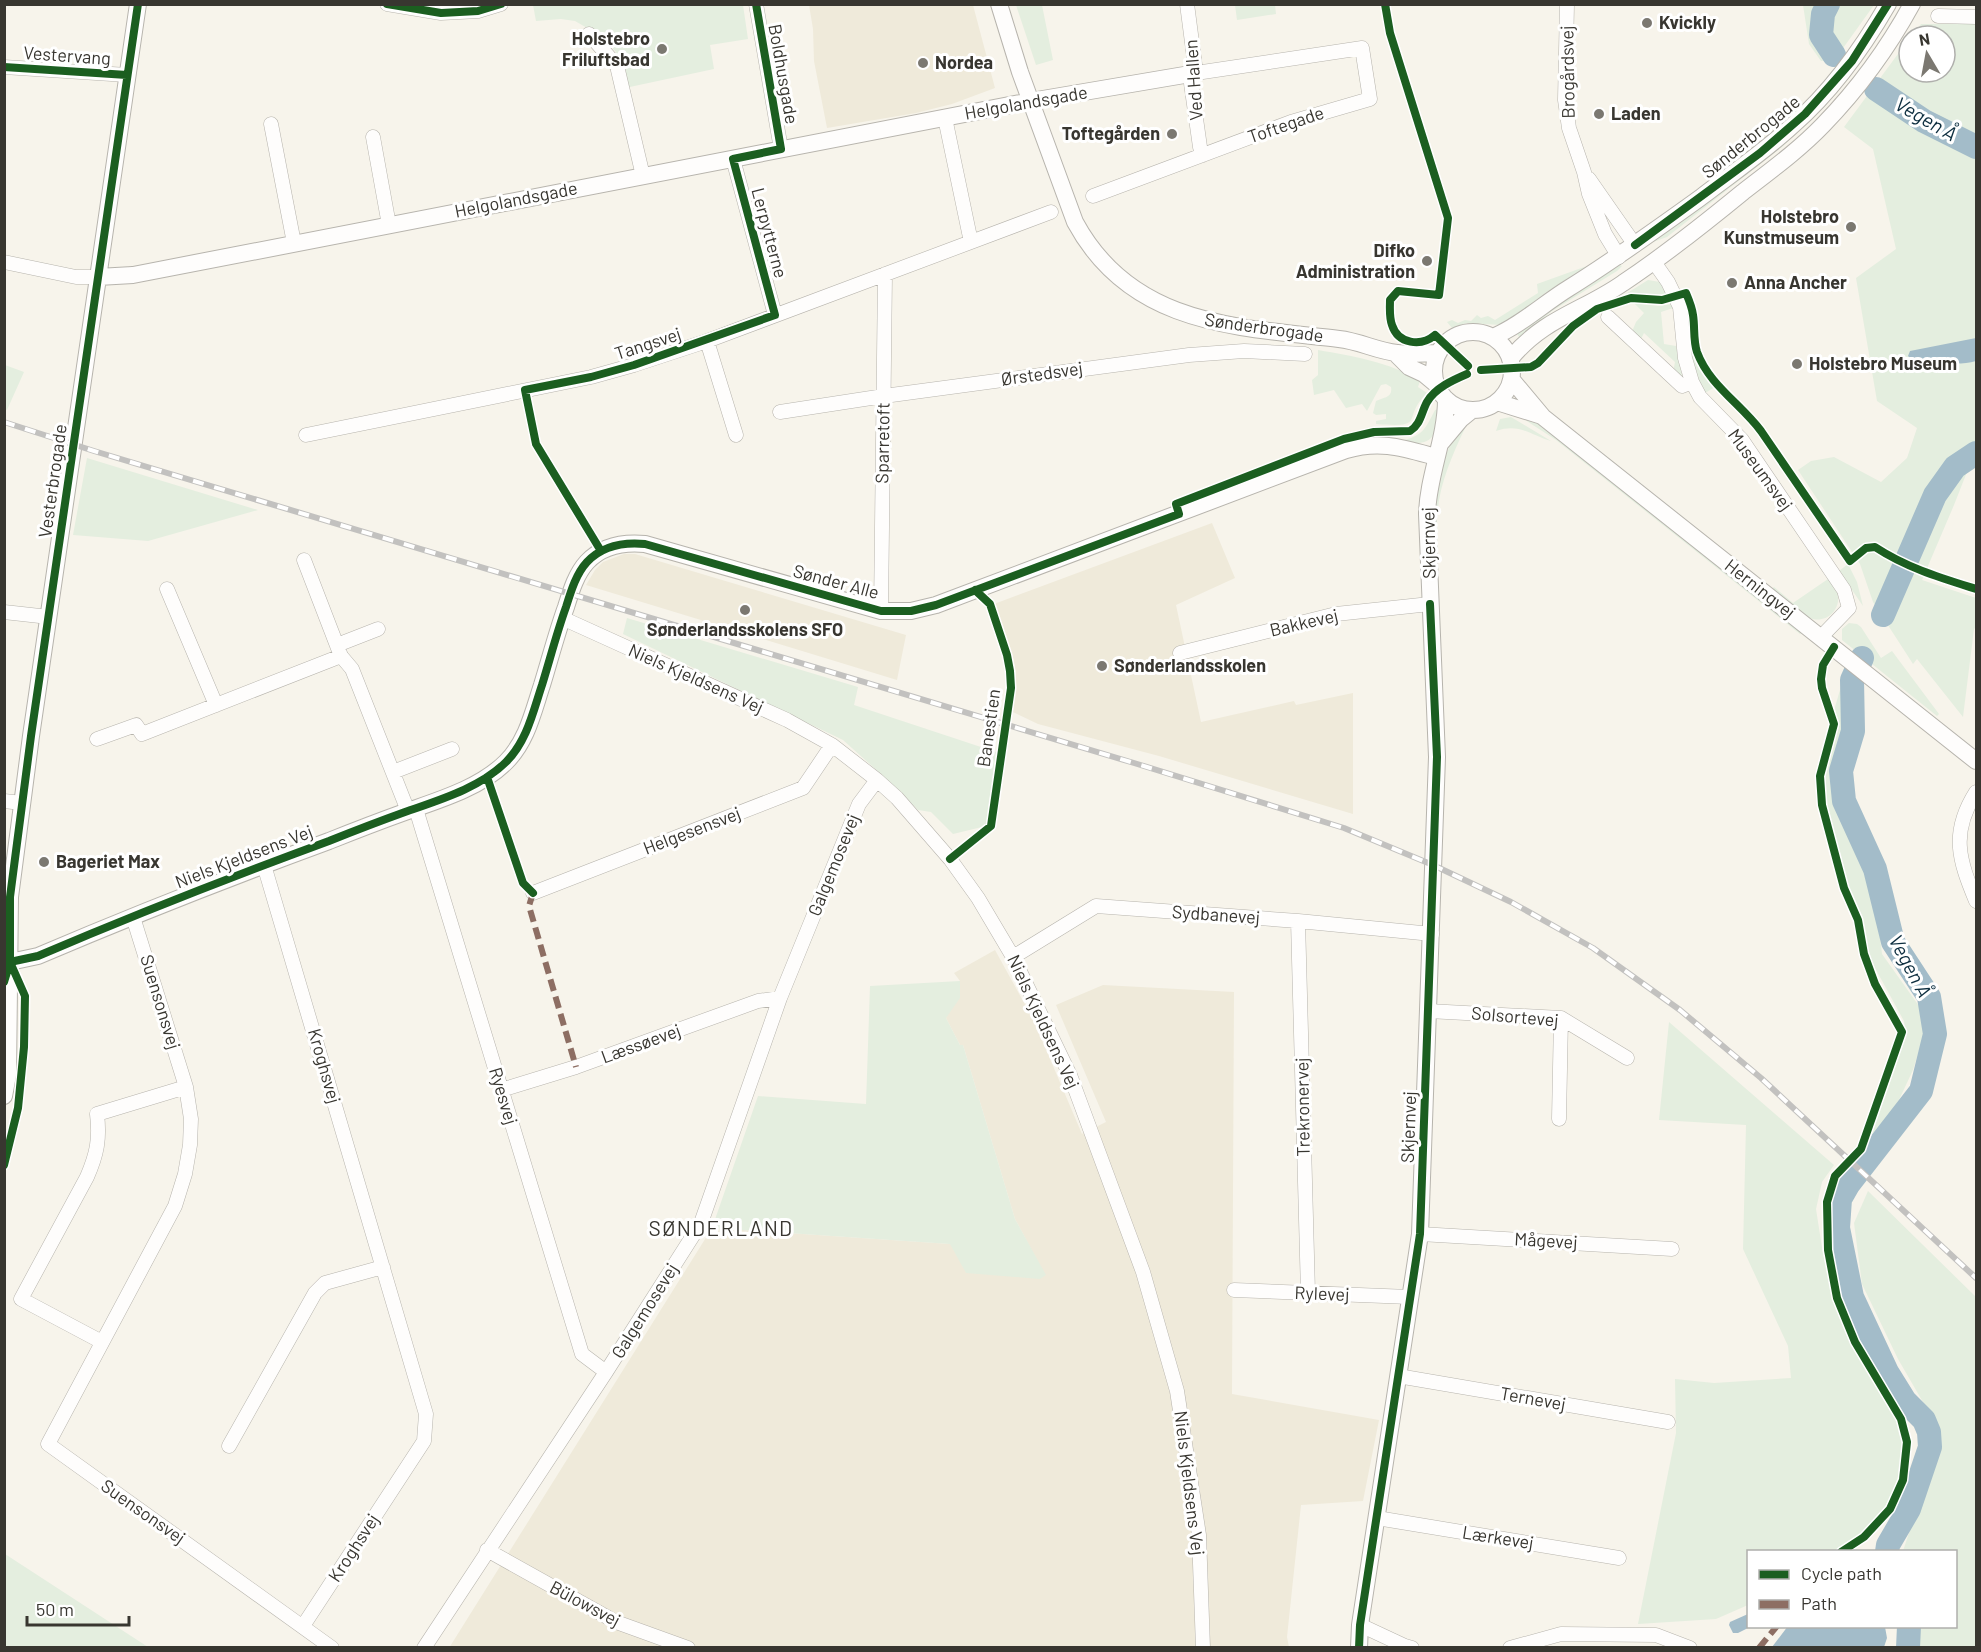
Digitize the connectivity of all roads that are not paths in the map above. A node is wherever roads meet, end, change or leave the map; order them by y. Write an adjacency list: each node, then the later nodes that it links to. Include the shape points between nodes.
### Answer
1 (138, 4): 15 (street, Vesterbrogade)
2 (387, 4): 3 (street, via 441,13 478,11)
3 (501, 4)
4 (756, 4): 21 (street, Boldhusgade)
5 (999, 4): 17 (street, Sønderbrogade)
6 (1186, 4): 14 (street, Ved Hallen)
7 (1567, 4): 24 (street, Brogårdsvej, via 1565,100 1569,128)
8 (1888, 4): 32 (street, Sønderbrogade, via 1852,61 1806,114)
9 (1912, 4): 26 (street, Sønderbrogade, via 1880,56 1843,103 1818,130)
10 (1938, 16): 11 (street)
11 (1977, 17)
12 (589, 34): 25 (street, via 617,66)
13 (4, 67): 15 (street, Vestervang)
14 (1196, 73): 16 (street, Helgolandsgade, via 1362,48); 17 (street, Helgolandsgade); 22 (street, Ved Hallen, via 1191,83)
15 (128, 75): 36 (street, Vesterbrogade)
16 (1370, 99): 22 (street, Toftegade, via 1291,122)
17 (1030, 101): 18 (street, Helgolandsgade); 42 (street, Sønderbrogade, via 1079,230 1098,256 1131,286 1167,307 1207,321 1345,340)
18 (945, 118): 21 (street, Helgolandsgade); 30 (street)
19 (271, 124): 31 (street)
20 (373, 137): 29 (street)
21 (781, 149): 23 (street, Helgolandsgade)
22 (1203, 155): 27 (street)
23 (733, 159): 25 (street, Helgolandsgade); 37 (street, Lerpytterne)
24 (1584, 172): 32 (street, Brogårdsvej); 32 (street, Brogårdsvej, via 1605,234)
25 (643, 176): 29 (street, Helgolandsgade)
26 (1750, 187): 32 (street, via 1647,254); 34 (street, Sønderbrogade)
27 (1093, 196)
28 (1051, 212): 30 (street, Tangsvej)
29 (389, 225): 31 (street, Helgolandsgade)
30 (971, 242): 35 (street, Tangsvej)
31 (294, 243): 36 (street, Helgolandsgade, via 133,275)
32 (1630, 253): 39 (street, via 1630,266); 40 (street, Sønderbrogade)
33 (4, 262): 36 (street, via 76,277)
34 (1654, 262): 39 (street, Sønderbrogade, via 1611,291); 47 (street, Museumsvej, via 1680,307 1684,358)
35 (885, 274): 37 (street, Tangsvej); 49 (street, Sparretoft)
36 (98, 277): 64 (street, Vesterbrogade)
37 (776, 315): 41 (street, Tangsvej)
38 (1608, 317): 47 (street, via 1682,386)
39 (1548, 324): 45 (street, Sønderbrogade)
40 (1493, 337): 43 (street, via 1479,332 1458,334); 45 (street)
41 (707, 341): 55 (street, Tangsvej, via 591,377); 56 (street, Tangsvej)
42 (1395, 353): 43 (street, Sønderbrogade); 46 (street, Sønderbrogade)
43 (1438, 353): 46 (street)
44 (1305, 354): 49 (street, Ørstedsvej, via 1244,351 1189,355)
45 (1511, 358): 48 (street)
46 (1434, 380): 50 (street)
47 (1692, 382): 67 (street, Museumsvej, via 1709,408 1742,440 1844,590 1849,608)
48 (1512, 383): 51 (street); 54 (street, Herningvej)
49 (884, 396): 52 (street, Ørstedsvej); 62 (street, Sparretoft)
50 (1446, 399): 53 (street); 57 (street, Skjernvej)
51 (1494, 404): 53 (street); 54 (street, Herningvej)
52 (780, 412)
53 (1467, 412): 57 (street, Skjernvej)
54 (1543, 417): 67 (street, Herningvej)
55 (306, 435)
56 (736, 435)
57 (1438, 451): 61 (street, Skjernvej, via 1427,508); 62 (street, Sønder Alle, via 1382,444 1356,447 936,605 911,611)
58 (304, 560): 68 (street, Ryesvej)
59 (167, 589): 70 (street)
60 (570, 594): 62 (street, Sønder Alle, via 588,561 615,545 630,543); 65 (street, Niels Kjeldsens Vej)
61 (1431, 604): 69 (street, Bakkevej, via 1336,614); 86 (street, Skjernvej, via 1437,757)
62 (881, 611)
63 (4, 612): 64 (street)
64 (49, 617): 79 (street, Vesterbrogade)
65 (562, 618): 72 (street, Niels Kjeldsens Vej, via 787,720); 80 (street, Niels Kjeldsens Vej, via 528,728 518,747 487,777)
66 (378, 629): 68 (street)
67 (1821, 637): 74 (street, Herningvej)
68 (339, 651): 70 (street); 75 (street, Ryesvej, via 352,669)
69 (1180, 653)
70 (216, 705): 71 (street, via 142,734 136,725)
71 (97, 739)
72 (832, 745): 76 (street, Niels Kjeldsens Vej); 82 (street, Helgesensvej, via 803,788)
73 (452, 749): 75 (street)
74 (1977, 761)
75 (393, 772): 80 (street, Ryesvej)
76 (877, 780): 87 (street, Niels Kjeldsens Vej, via 950,859); 89 (street, Galgemosevej, via 859,804)
77 (1977, 792): 83 (street, via 1962,823 1959,845 1962,868)
78 (4, 801): 79 (street)
79 (22, 804): 88 (street, Vesterbrogade, via 10,897)
80 (412, 810): 81 (street, Niels Kjeldsens Vej); 94 (street, Ryesvej)
81 (264, 865): 84 (street, Niels Kjeldsens Vej); 99 (street, Kroghsvej)
82 (533, 893)
83 (1977, 901)
84 (133, 916): 88 (street, Niels Kjeldsens Vej, via 38,956); 93 (street, Suensonsvej)
85 (1298, 921): 86 (street, Sydbanevej); 87 (street, Sydbanevej, via 1096,906); 101 (street, Trekronervej)
86 (1432, 934): 90 (street, Skjernvej)
87 (1013, 957): 116 (street, Niels Kjeldsens Vej, via 1070,1075 1143,1272 1177,1391 1199,1535)
88 (7, 963): 95 (street, Vesterbrogade, via 8,1075)
89 (780, 998): 94 (street, Læssøevej, via 758,1001); 104 (street, Galgemosevej, via 701,1223)
90 (1428, 1011): 91 (street, Solsortevej); 97 (street, Skjernvej)
91 (1561, 1017): 92 (street, Solsortevej); 96 (street)
92 (1627, 1058)
93 (186, 1087): 103 (street, Suensonsvej, via 190,1145 175,1206); 103 (street, via 97,1114 96,1156 21,1299)
94 (501, 1090): 104 (street, Ryesvej, via 582,1354)
95 (4, 1096)
96 (1559, 1119)
97 (1420, 1233): 98 (street, Mågevej); 102 (street, Skjernvej)
98 (1672, 1249)
99 (383, 1267): 107 (street, via 325,1283 315,1293); 112 (street, Kroghsvej, via 426,1414 424,1441)
100 (1234, 1290): 101 (street, Rylevej)
101 (1308, 1293): 102 (street, Rylevej)
102 (1410, 1298): 105 (street, Skjernvej)
103 (102, 1342): 112 (street, Suensonsvej, via 48,1444)
104 (606, 1372): 109 (street, Galgemosevej)
105 (1398, 1376): 106 (street, Ternevej); 108 (street, Skjernvej)
106 (1668, 1422)
107 (229, 1446)
108 (1377, 1518): 110 (street, Lærkevej); 111 (street, Skjernvej)
109 (487, 1550): 114 (street, Galgemosevej); 115 (street, Bülowsvej, via 616,1622)
110 (1619, 1558)
111 (1360, 1625): 117 (street, Skjernvej); 118 (street)
112 (303, 1626): 113 (street, Suensonsvej)
113 (332, 1647)
114 (424, 1647)
115 (688, 1647)
116 (1203, 1647)
117 (1359, 1647)
118 (1412, 1647)
119 (1510, 1647): 120 (street, via 1562,1634 1656,1635)
120 (1690, 1647)

